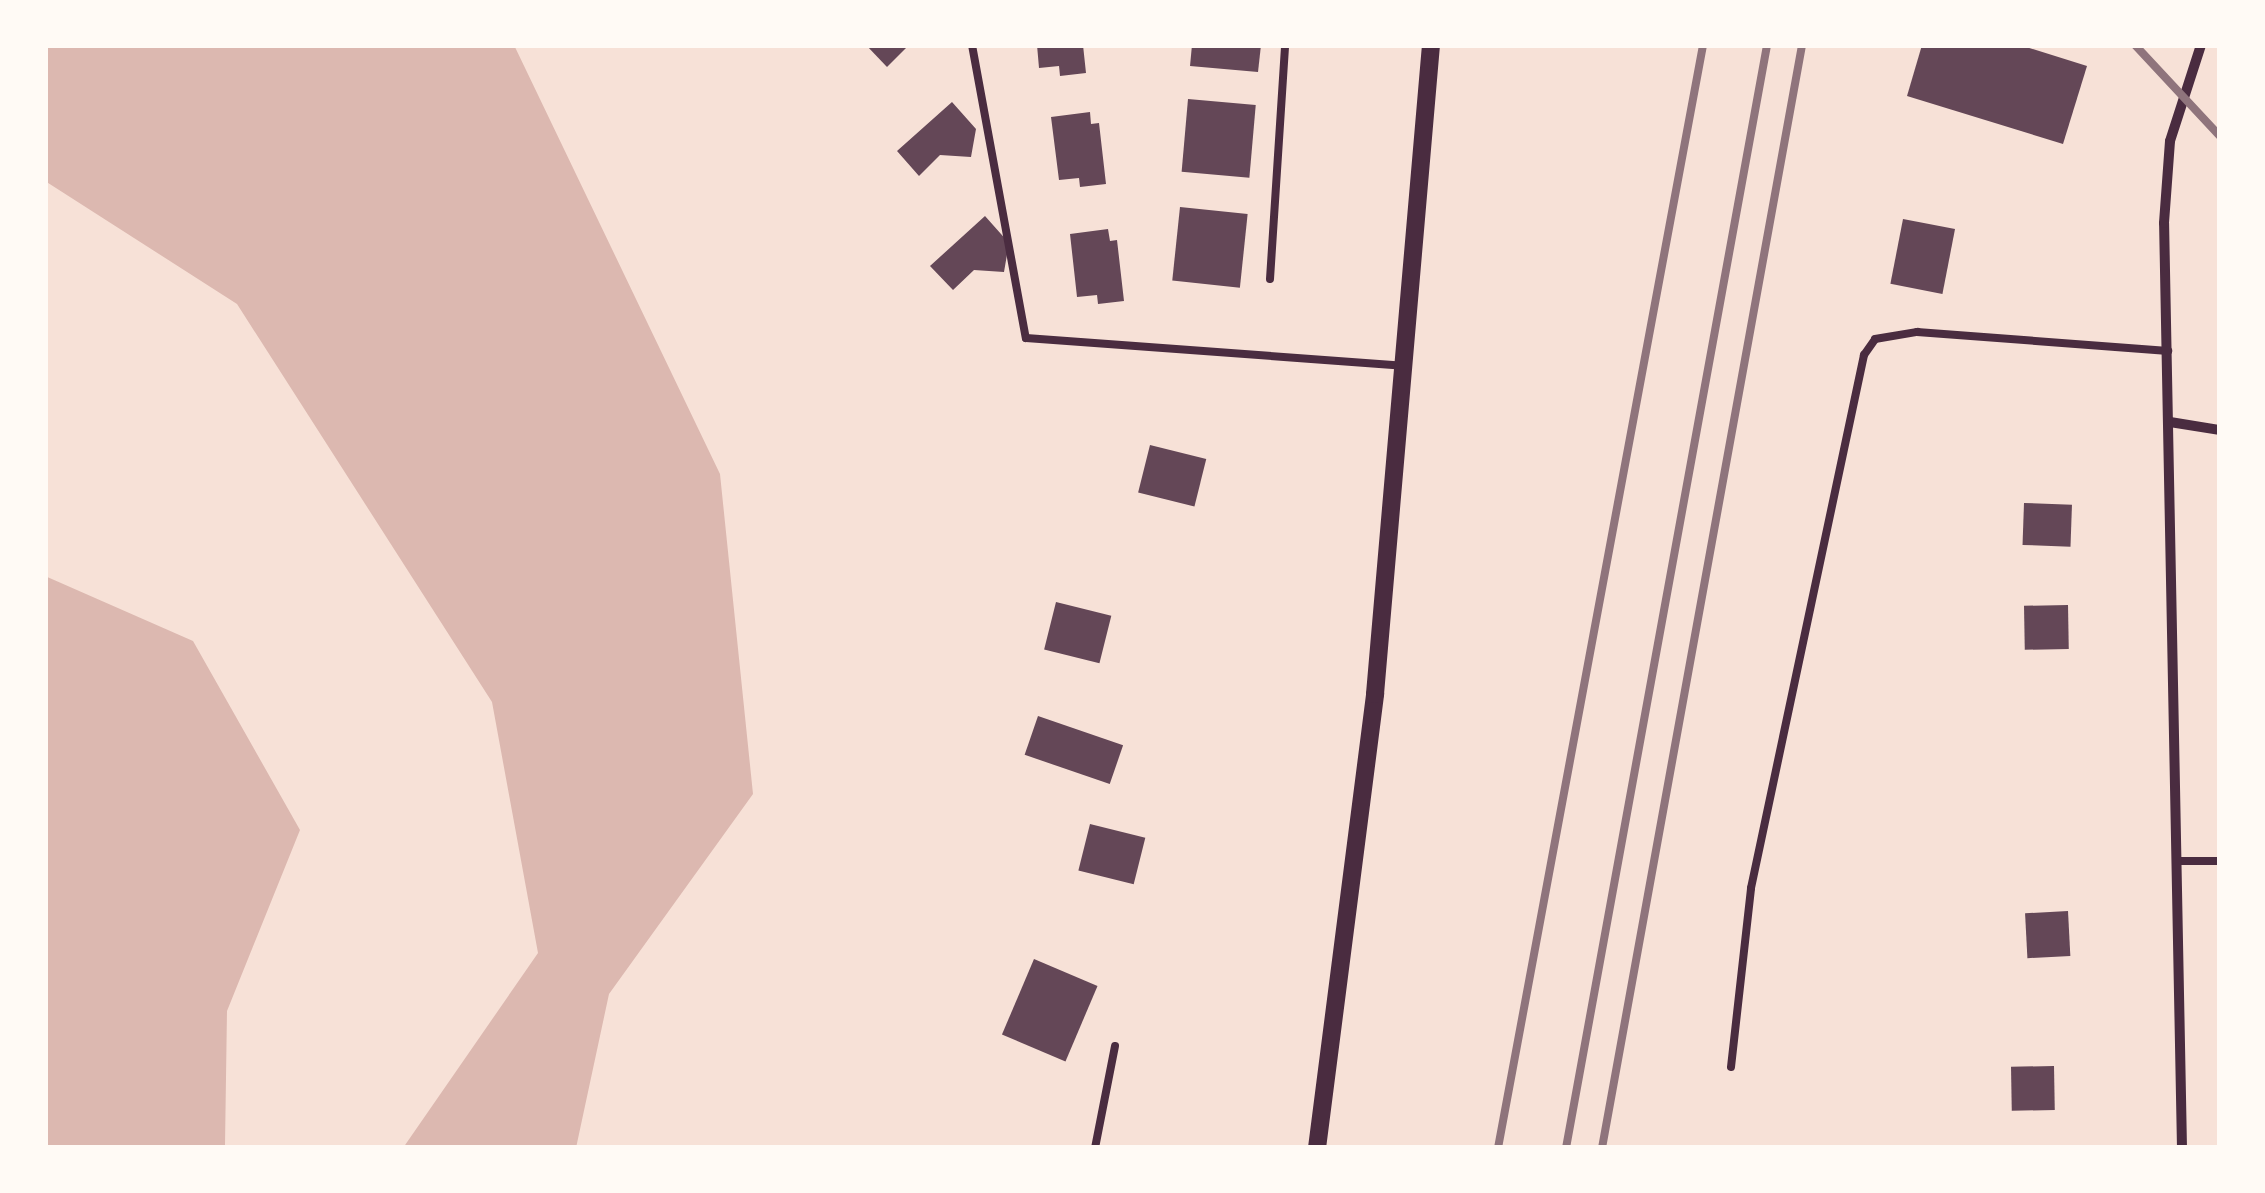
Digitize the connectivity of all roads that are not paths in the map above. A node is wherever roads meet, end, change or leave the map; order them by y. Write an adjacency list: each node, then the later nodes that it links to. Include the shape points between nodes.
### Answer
1 (972, 45): 7 (lane, via 1026,338)
2 (1285, 45): 5 (lane)
3 (1431, 45): 7 (street)
4 (2201, 45): 6 (street, via 2170,141 2164,222)
5 (1270, 279)
6 (2168, 351): 8 (street); 13 (lane, via 1917,332 1876,339 1864,355 1752,888)
7 (1404, 366): 15 (street, via 1375,694)
8 (2170, 422): 9 (street); 10 (street)
9 (2220, 430)
10 (2176, 861): 11 (lane); 16 (street)
11 (2220, 861)
12 (1116, 1046): 14 (lane)
13 (1732, 1067)
14 (1095, 1148)
15 (1317, 1148)
16 (2182, 1148)

